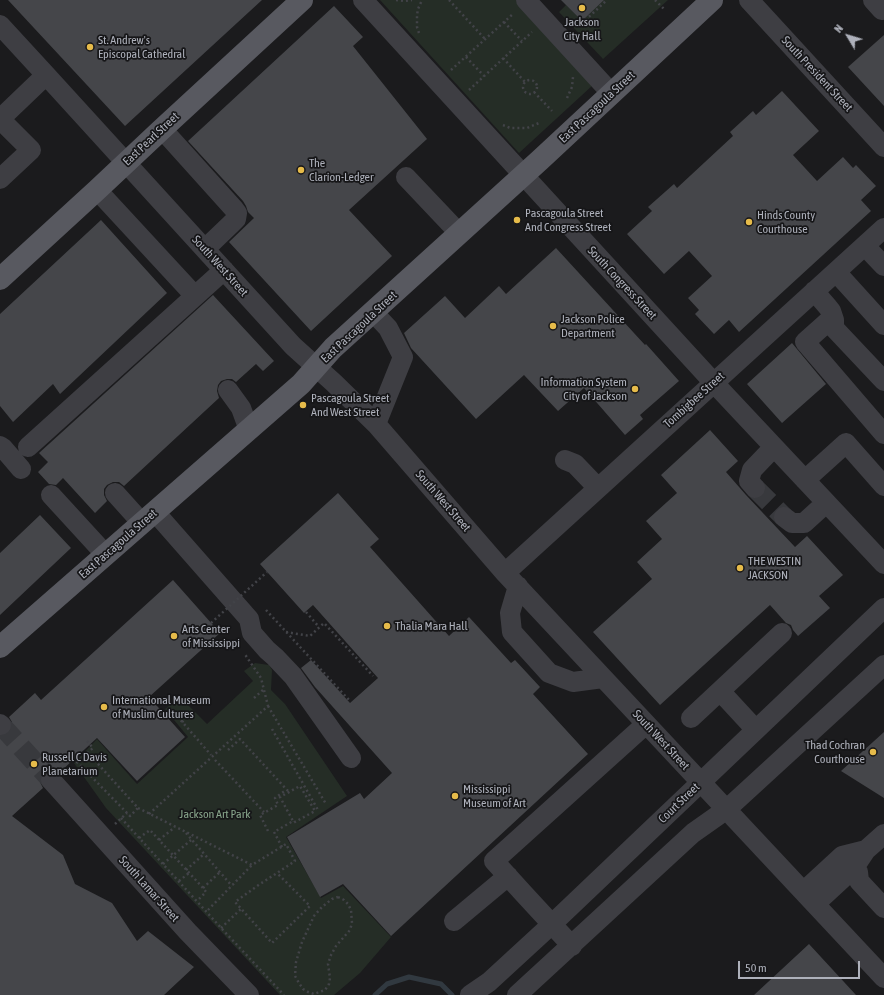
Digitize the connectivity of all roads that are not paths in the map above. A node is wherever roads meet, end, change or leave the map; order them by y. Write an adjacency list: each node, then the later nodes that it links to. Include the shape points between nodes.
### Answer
1 (302, 0): 12 (main road, East Pearl Street)
2 (363, 0): 15 (street, South Congress Street)
3 (712, 0): 10 (main road, East Pascagoula Street)
4 (749, 0): 13 (street, South President Street)
5 (873, 0): 7 (street, via 882,10)
6 (520, 6): 10 (street)
7 (884, 8)
8 (0, 25): 9 (street, South West Street)
9 (46, 75): 11 (street); 14 (street, South West Street)
10 (612, 94): 15 (main road, East Pascagoula Street)
11 (0, 119): 17 (street, via 31,150)
12 (162, 129): 14 (main road, East Pearl Street); 22 (street, via 237,213 236,219)
13 (884, 147)
14 (126, 163): 18 (main road, East Pearl Street); 22 (street, South West Street)
15 (523, 176): 20 (main road, East Pascagoula Street); 34 (street, South Congress Street)
16 (406, 177): 20 (street)
17 (0, 179)
18 (97, 190): 26 (main road, East Pearl Street); 28 (street)
19 (884, 228): 21 (street, Tombigbee Street)
20 (459, 234): 29 (main road, East Pascagoula Street)
21 (865, 246): 23 (street); 25 (street, Tombigbee Street)
22 (205, 249): 24 (street, South West Street)
23 (884, 266)
24 (224, 270): 28 (street); 32 (street, South West Street, via 293,346)
25 (836, 272): 27 (street, Tombigbee Street); 31 (street)
26 (2, 273)
27 (814, 292): 30 (street, via 831,311); 34 (street, Tombigbee Street)
28 (195, 296): 41 (street)
29 (373, 312): 32 (main road, East Pascagoula Street); 36 (street, via 388,328 403,357)
30 (833, 317): 33 (street, via 834,328); 38 (street, via 805,342)
31 (884, 324)
32 (316, 367): 36 (street, South West Street); 37 (main road, East Pascagoula Street, via 301,384)
33 (884, 381)
34 (714, 383): 40 (street, South Congress Street); 53 (street, Tombigbee Street, via 595,491)
35 (228, 390): 37 (street, via 241,408)
36 (376, 424): 53 (street, South West Street)
37 (249, 430): 50 (main road, East Pascagoula Street)
38 (884, 434)
39 (0, 446): 42 (street)
40 (774, 447): 43 (street, South Congress Street); 45 (street, via 752,470 749,481)
41 (28, 448)
42 (21, 469)
43 (805, 480): 44 (street, via 846,443); 48 (street, South Congress Street)
44 (884, 486)
45 (755, 488)
46 (115, 494): 50 (street)
47 (51, 495): 51 (street)
48 (826, 503): 49 (street, via 804,523 792,523); 52 (street, South Congress Street)
49 (784, 517)
50 (148, 518): 51 (main road, East Pascagoula Street); 63 (street, via 249,619 252,633 293,676)
51 (106, 555): 56 (main road, East Pascagoula Street)
52 (884, 564)
53 (512, 580): 58 (street, South West Street); 58 (street, via 512,632 549,673 573,682)
54 (884, 608): 62 (street, Court Street)
55 (782, 633): 59 (street)
56 (0, 648)
57 (884, 665): 66 (street)
58 (603, 678): 61 (street, South West Street)
59 (720, 691): 60 (street); 62 (street)
60 (690, 718)
61 (646, 724): 65 (street, South West Street); 70 (street, via 494,861)
62 (756, 730): 65 (street, Court Street)
63 (351, 758)
64 (51, 780): 77 (street, South Lamar Street, via 188,932)
65 (701, 782): 66 (street, South West Street); 74 (street, Court Street)
66 (727, 809): 71 (street, South West Street); 75 (street, via 693,833)
67 (884, 834): 68 (street)
68 (866, 850): 69 (street); 71 (street, via 842,856)
69 (854, 868): 71 (street); 72 (street, via 858,872 859,881)
70 (508, 876): 73 (street); 74 (street)
71 (809, 897): 76 (street, South West Street)
72 (884, 908)
73 (454, 922)
74 (551, 924): 75 (street); 78 (street, Court Street, via 489,982)
75 (572, 946): 79 (street)
76 (884, 978)
77 (249, 995)
78 (470, 995)
79 (517, 995)

